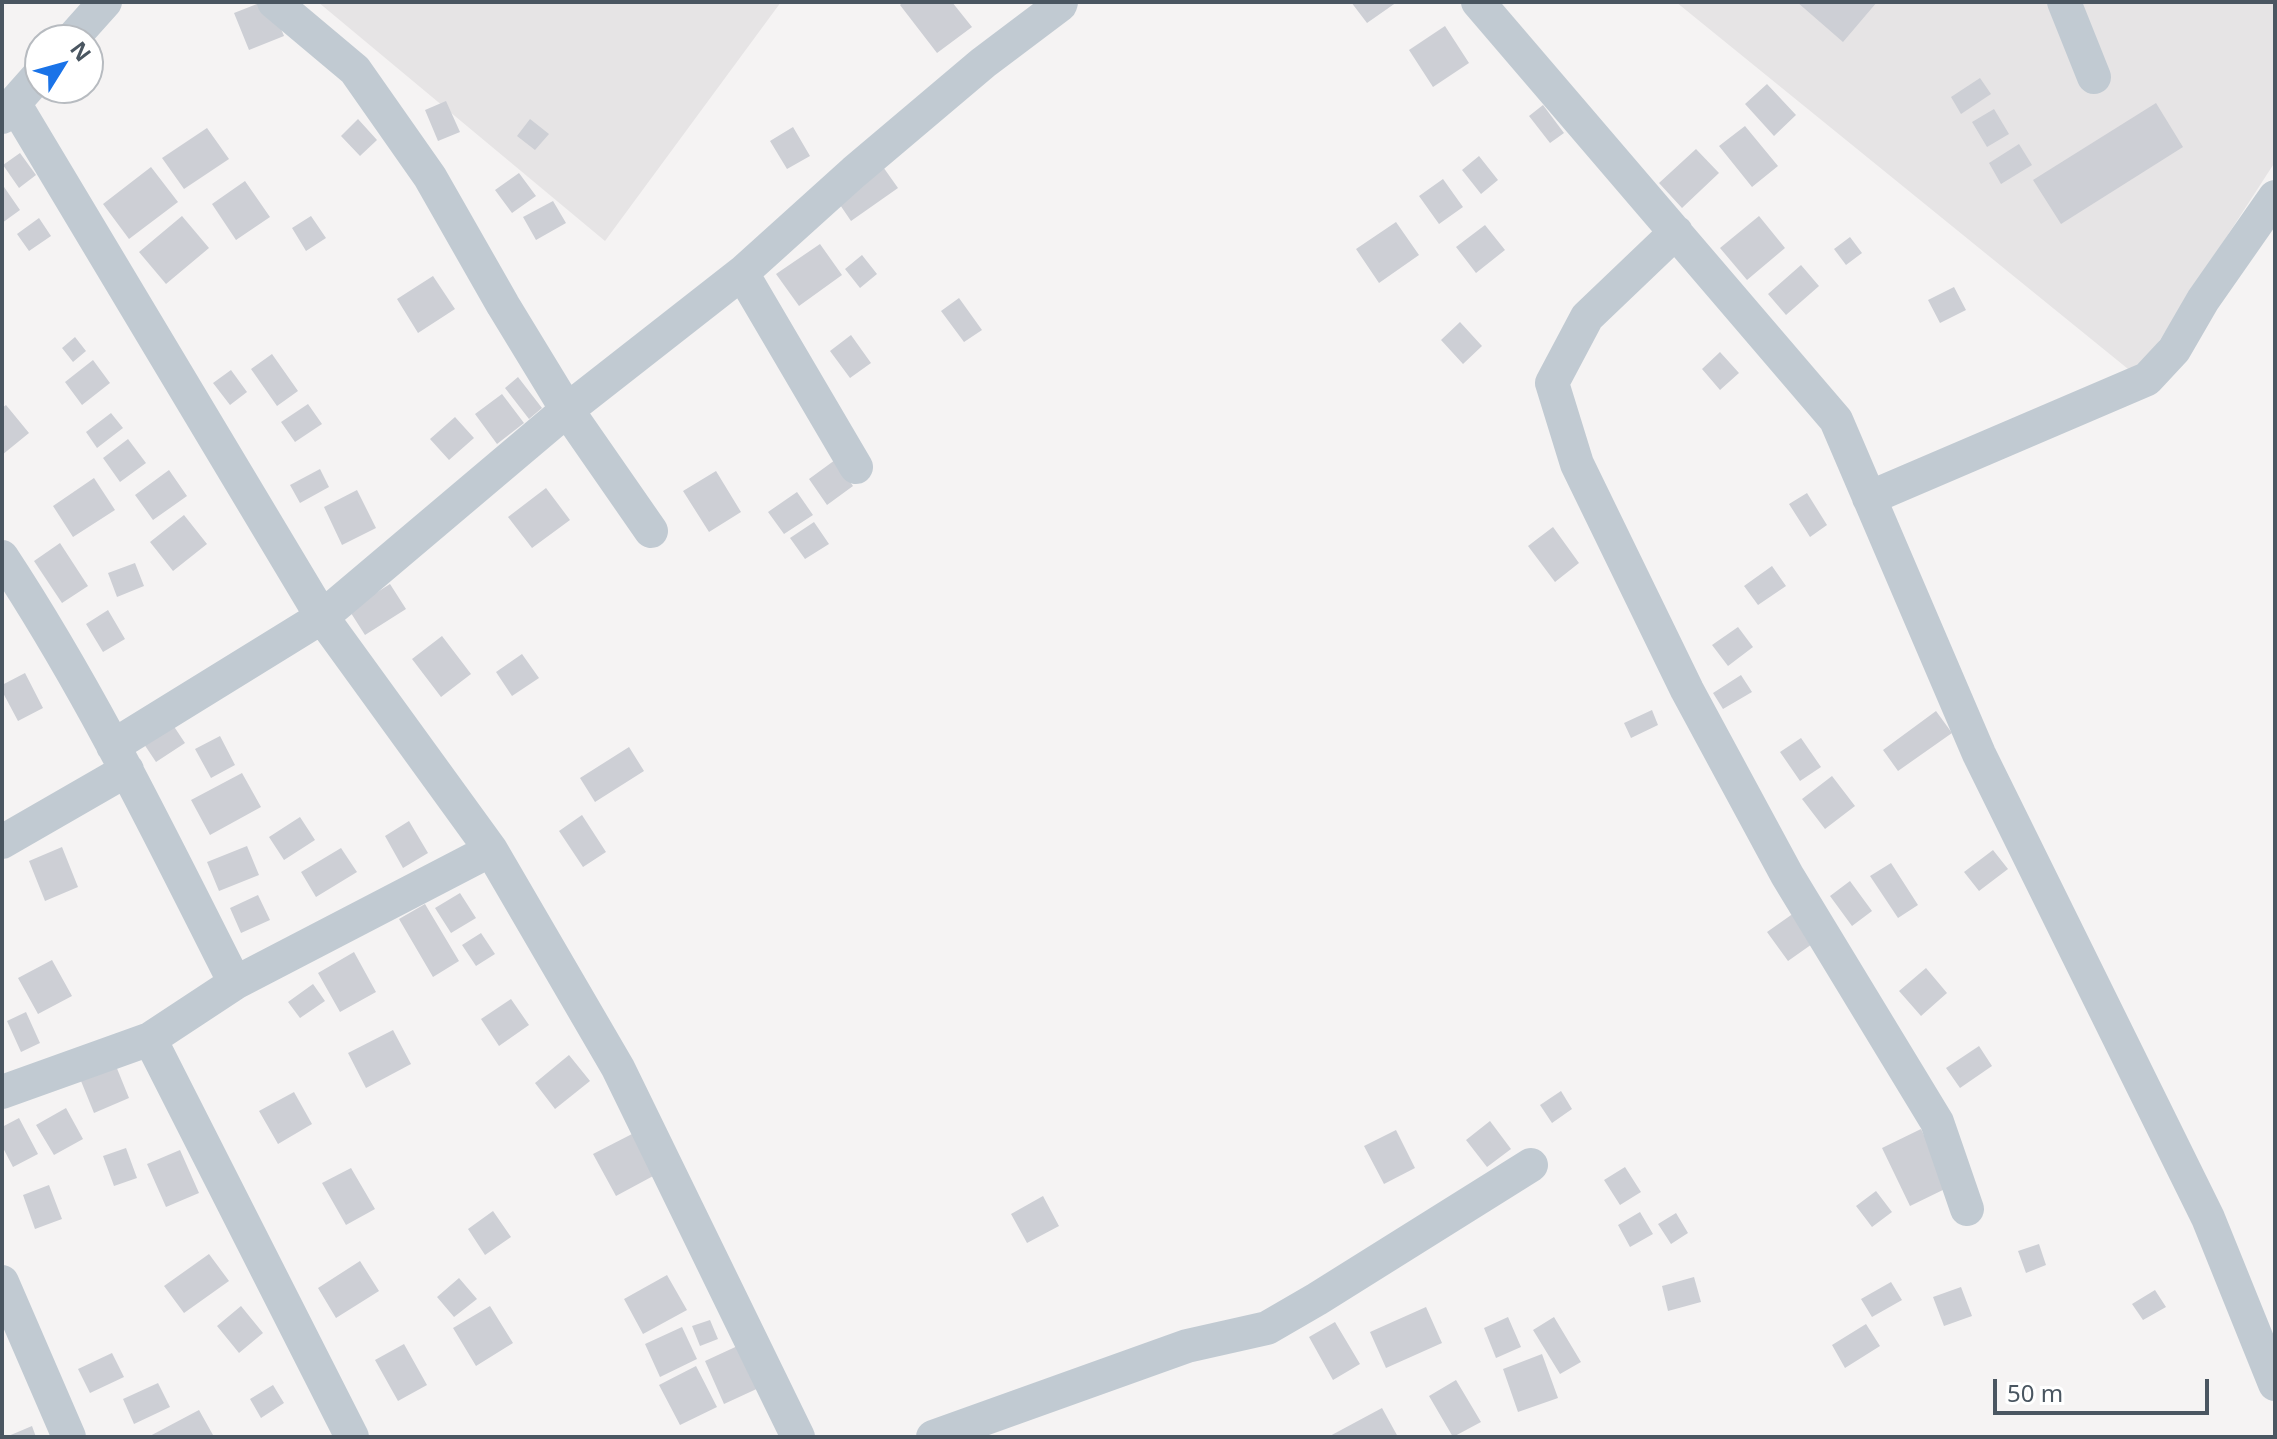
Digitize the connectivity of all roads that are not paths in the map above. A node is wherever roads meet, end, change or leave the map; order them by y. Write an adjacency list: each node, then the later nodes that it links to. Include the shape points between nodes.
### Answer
1 (105, 2): 6 (street)
2 (274, 2): 13 (street, via 355,70 430,177)
3 (1061, 2): 12 (street, via 866,162)
4 (1478, 2): 11 (street)
5 (2064, 2): 7 (street)
6 (85, 24)
7 (2094, 77)
8 (24, 92): 9 (street)
9 (8, 110): 18 (street)
10 (2275, 197): 15 (street, via 2174,350 2147,379)
11 (1676, 232): 15 (street, via 1836,420); 26 (street, via 1587,317 1552,383 1577,464 1687,690 1787,875 1937,1122)
12 (742, 273): 13 (street); 14 (street)
13 (567, 410): 16 (street); 18 (street)
14 (856, 467)
15 (1869, 498): 28 (street, via 1979,754 2208,1218)
16 (651, 531)
17 (2, 557): 19 (street)
18 (322, 617): 19 (street); 21 (street)
19 (120, 758): 20 (street); 22 (street)
20 (2, 842)
21 (491, 850): 22 (street); 32 (street, via 618,1068)
22 (235, 983): 23 (street)
23 (150, 1039): 24 (street); 31 (street)
24 (2, 1092)
25 (1531, 1165): 29 (street, via 1267,1328 1187,1346)
26 (1967, 1209)
27 (2, 1282): 30 (street)
28 (2275, 1384)
29 (1006, 1425): 33 (street)
30 (69, 1437)
31 (352, 1437)
32 (798, 1437)
33 (933, 1437)

